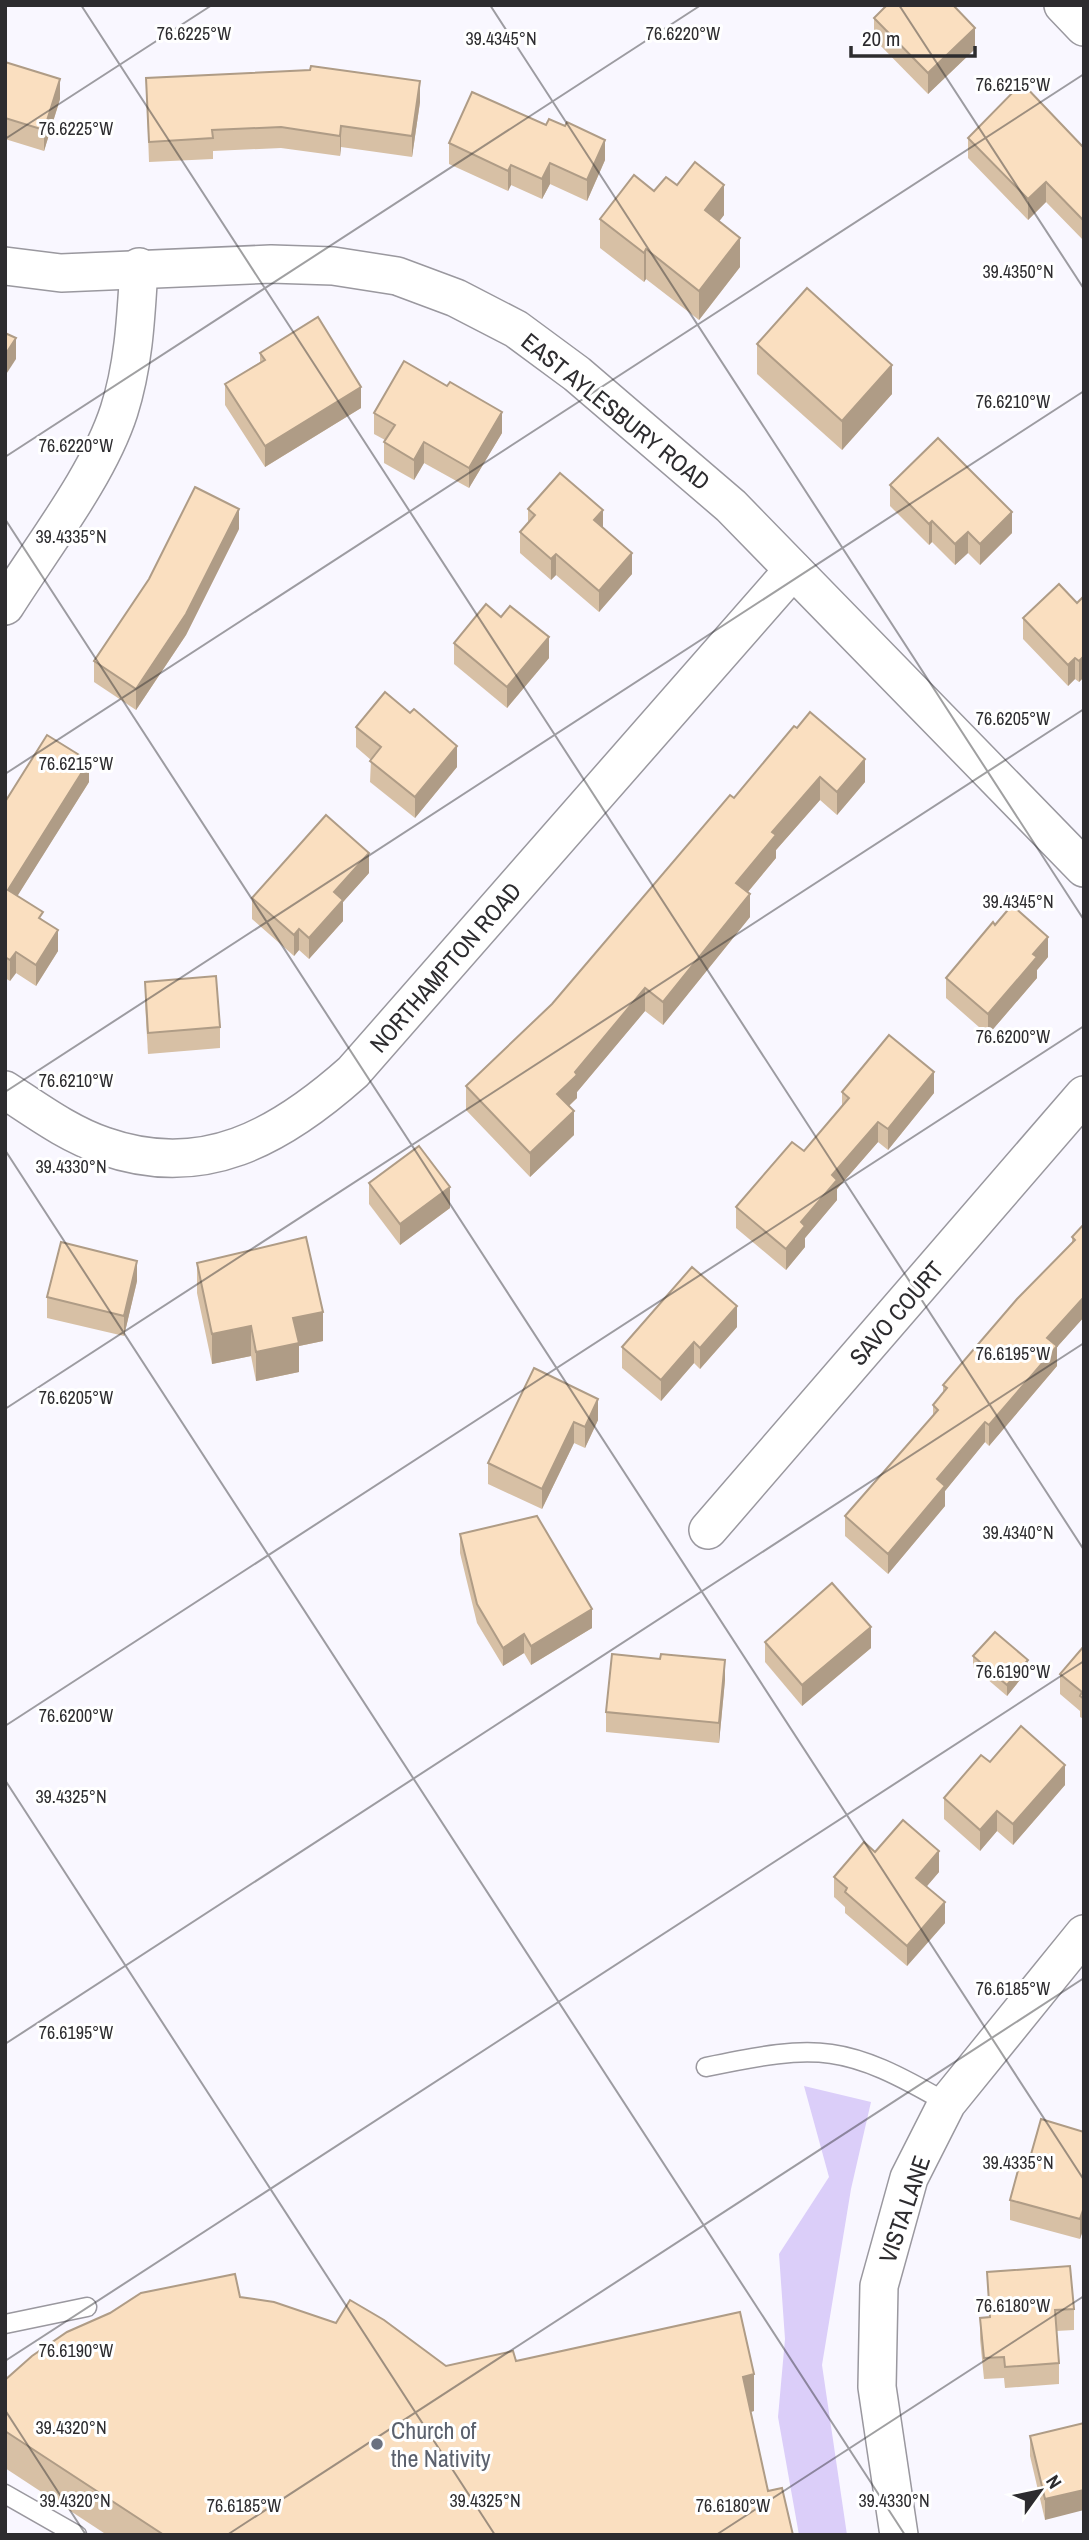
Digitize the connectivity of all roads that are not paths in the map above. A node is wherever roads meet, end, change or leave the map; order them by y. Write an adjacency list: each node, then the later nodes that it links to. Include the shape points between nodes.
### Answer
1 (1063, 5): 2 (street)
2 (1084, 27)
3 (5, 266): 4 (street, EAST AYLESBURY ROAD, via 61,273)
4 (139, 267): 5 (street, EAST AYLESBURY ROAD, via 332,266 397,276 456,298 516,329 577,374 731,506); 6 (street, via 134,353 119,412 94,467)
5 (793, 570): 7 (street, EAST AYLESBURY ROAD); 8 (street, NORTHAMPTON ROAD, via 352,1072 312,1108 261,1139 209,1156 154,1156 104,1146)
6 (5, 606)
7 (1084, 868)
8 (5, 1090)
9 (1084, 1096): 10 (street, SAVO COURT)
10 (708, 1530)
11 (1084, 1934): 13 (street, VISTA LANE)
12 (706, 2067): 13 (lane, via 809,2050 846,2055 888,2069)
13 (947, 2103): 18 (street, VISTA LANE, via 909,2178 879,2286 877,2386)
14 (87, 2307): 15 (lane)
15 (5, 2324)
16 (5, 2494): 17 (lane)
17 (78, 2535)
18 (899, 2535)

